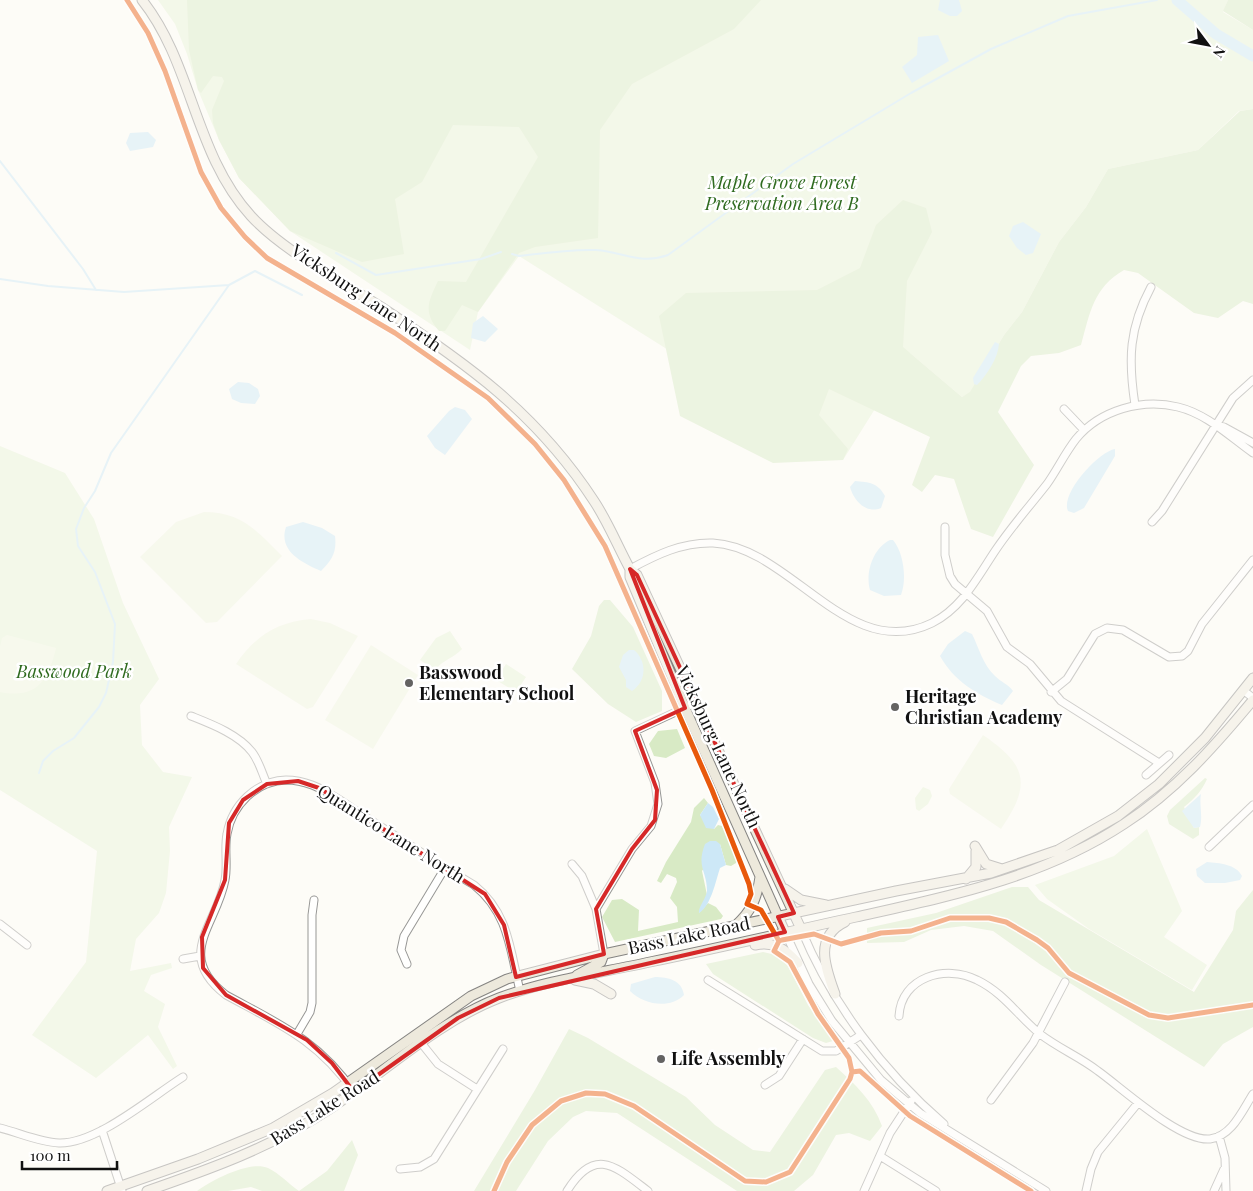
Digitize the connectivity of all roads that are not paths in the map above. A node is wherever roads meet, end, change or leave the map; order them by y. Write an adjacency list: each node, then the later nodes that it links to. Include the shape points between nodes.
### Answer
1 (142, 0): 13 (main road, Vicksburg Lane North, via 164,36 218,169 242,206 270,233 461,361 523,414 554,447 594,502)
2 (1151, 287): 4 (street, via 1141,305 1132,337 1130,374)
3 (1253, 380): 6 (street, via 1234,398)
4 (1135, 405): 6 (street, via 1178,407); 7 (street, via 1104,416)
5 (1064, 409): 7 (street)
6 (1216, 425): 8 (street, via 1224,426); 9 (street); 10 (street)
7 (1084, 430): 14 (street, via 1012,526)
8 (1253, 444)
9 (1253, 452)
10 (1152, 522)
11 (945, 527): 14 (street, via 946,567 955,584)
12 (1253, 560): 17 (street, via 1202,624 1182,656 1169,658 1123,630 1107,628 1094,634 1067,679)
13 (630, 569): 14 (street, via 670,549 710,543 728,546 755,556 851,619 865,626 894,632 909,631 934,622); 19 (main road, Vicksburg Lane North, via 637,575); 20 (main road, Vicksburg Lane North, via 630,578)
14 (967, 594): 17 (street, via 987,611 1002,642 1030,664)
15 (1253, 678): 16 (main road, Bass Lake Road)
16 (1243, 690): 18 (street); 30 (main road, Bass Lake Road, via 1189,756 1133,806 1080,839)
17 (1051, 692): 23 (street, via 1060,701)
18 (1253, 699): 38 (main road, Bass Lake Road, via 1211,751 1184,777 1141,812 1082,849 1041,868 983,888)
19 (697, 702): 20 (street); 33 (main road, Vicksburg Lane North)
20 (685, 708): 31 (main road, Vicksburg Lane North); 36 (street, via 635,731 655,784 658,804 652,826 632,849)
21 (191, 716): 25 (street, via 245,745 258,761)
22 (1169, 755): 23 (street)
23 (1159, 763): 24 (street)
24 (1146, 775)
25 (267, 784): 29 (street, Quantico Lane North, via 292,781 319,788); 46 (street, via 243,800 229,823 225,880 202,937)
26 (1253, 805): 27 (street)
27 (1209, 847)
28 (572, 864): 36 (street, via 585,882)
29 (445, 868): 50 (street, via 404,936 401,950); 51 (street, Quantico Lane North, via 474,886 494,905 504,925)
30 (1004, 870): 32 (main road, Bass Lake Road); 32 (main road, via 986,864 975,846 976,867)
31 (760, 876): 39 (main road, Vicksburg Lane North); 41 (main road, via 753,906)
32 (966, 878): 35 (main road, Bass Lake Road)
33 (782, 886): 35 (main road, via 801,900); 37 (main road, Vicksburg Lane North)
34 (314, 900): 60 (street, via 312,1003)
35 (828, 906): 37 (main road, Bass Lake Road)
36 (596, 909): 45 (street)
37 (794, 913): 39 (main road, Bass Lake Road); 42 (main road, Vicksburg Lane North)
38 (858, 916): 42 (main road, Bass Lake Road); 57 (main road, via 837,926 825,945 824,962)
39 (778, 918): 41 (main road, Bass Lake Road); 43 (main road, Vicksburg Lane North)
40 (0, 924): 44 (street)
41 (734, 926): 45 (main road, Bass Lake Road)
42 (801, 929): 43 (main road, Bass Lake Road); 57 (street)
43 (785, 932): 48 (main road, Bass Lake Road); 49 (street)
44 (27, 945)
45 (604, 954): 51 (main road, Bass Lake Road); 52 (main road, via 601,962)
46 (200, 956): 47 (street); 60 (street, via 203,968 216,988)
47 (183, 959)
48 (656, 961): 49 (main road, via 686,960 762,943 782,948); 52 (main road, Bass Lake Road)
49 (798, 963): 65 (street, via 818,1000)
50 (407, 964)
51 (516, 976): 55 (street, Quantico Lane North); 61 (main road, Bass Lake Road, via 471,996)
52 (568, 980): 55 (main road, Bass Lake Road); 56 (main road, via 594,984)
53 (708, 980): 63 (street)
54 (1065, 982): 59 (street)
55 (520, 991): 64 (main road, Bass Lake Road, via 471,1011)
56 (611, 994)
57 (835, 994): 62 (street)
58 (899, 1016): 59 (street, via 906,992 919,980 960,974 1001,994)
59 (1039, 1033): 74 (street); 75 (street, via 1098,1071)
60 (297, 1034): 68 (street, via 326,1057)
61 (415, 1034): 64 (street); 68 (main road, Bass Lake Road)
62 (861, 1035): 65 (street); 73 (street)
63 (803, 1039): 65 (street, via 827,1052); 69 (street, via 779,1076)
64 (422, 1043): 70 (street, via 438,1064); 71 (main road, Bass Lake Road)
65 (849, 1044): 76 (street)
66 (504, 1049): 70 (street)
67 (183, 1077): 78 (street)
68 (347, 1083): 71 (street); 84 (main road, Bass Lake Road, via 315,1105 248,1140)
69 (764, 1085)
70 (477, 1089): 82 (street, via 430,1163)
71 (354, 1092): 86 (main road, Bass Lake Road, via 309,1122 257,1150)
72 (1253, 1094): 80 (street, via 1233,1126)
73 (914, 1096): 76 (street); 79 (street)
74 (991, 1100)
75 (1138, 1103): 80 (street, via 1193,1137 1210,1139); 92 (street, via 1098,1152)
76 (908, 1104): 79 (street); 81 (street)
77 (0, 1128): 78 (street, via 61,1143 89,1137)
78 (102, 1130): 84 (street)
79 (956, 1134): 91 (street)
80 (1219, 1136): 83 (street, via 1225,1158)
81 (880, 1156): 89 (street); 90 (street)
82 (400, 1169)
83 (1224, 1169): 93 (street); 94 (street)
84 (122, 1189): 85 (main road, Bass Lake Road)
85 (107, 1191)
86 (147, 1191)
87 (566, 1191): 88 (street, via 580,1172 593,1165 605,1164 621,1171)
88 (648, 1191)
89 (864, 1191)
90 (936, 1191)
91 (1046, 1191)
92 (1086, 1191)
93 (1214, 1191)
94 (1226, 1191)

